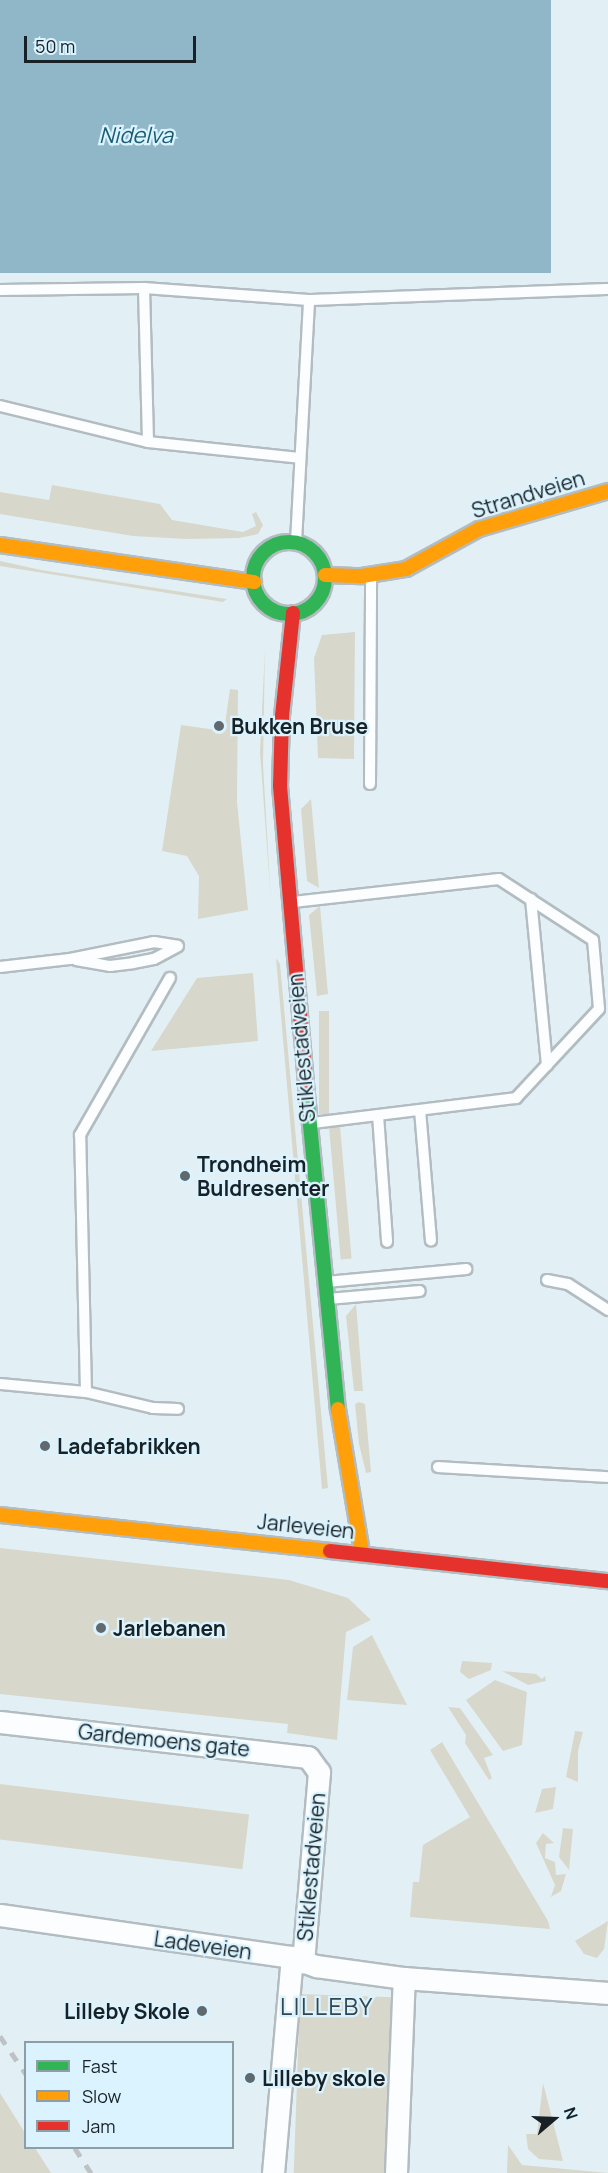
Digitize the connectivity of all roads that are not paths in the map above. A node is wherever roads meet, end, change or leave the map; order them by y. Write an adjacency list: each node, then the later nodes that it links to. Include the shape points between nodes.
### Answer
1 (144, 288): 3 (lane); 4 (lane); 6 (lane)
2 (608, 288): 4 (lane)
3 (0, 290)
4 (309, 300): 7 (lane)
5 (0, 406): 6 (lane)
6 (148, 442): 7 (lane)
7 (299, 458): 9 (lane)
8 (608, 491): 12 (main road, Strandveien, via 495,522 406,569)
9 (296, 542): 11 (main road, via 318,556); 13 (main road, via 269,548 257,563)
10 (0, 545): 13 (main road)
11 (325, 575): 12 (main road, Strandveien); 14 (main road, via 319,597 308,608)
12 (371, 575): 15 (lane)
13 (254, 582): 14 (main road, via 267,606)
14 (293, 613): 17 (main road, Stiklestadveien, via 282,716 280,786)
15 (370, 784)
16 (531, 899): 17 (lane, via 499,879); 21 (lane); 21 (lane, via 593,940 599,1009)
17 (289, 902): 24 (main road, Stiklestadveien)
18 (70, 959): 18 (lane, via 110,966 154,959 178,946 154,942); 19 (lane)
19 (0, 967)
20 (170, 978): 34 (lane, via 80,1135)
21 (547, 1065): 22 (lane, via 516,1098)
22 (420, 1110): 23 (lane); 25 (lane)
23 (378, 1115): 24 (lane); 26 (lane)
24 (308, 1124): 29 (main road, Stiklestadveien)
25 (431, 1241)
26 (387, 1242)
27 (466, 1269): 29 (lane)
28 (547, 1280): 32 (lane, via 568,1284)
29 (323, 1282): 31 (main road, Stiklestadveien)
30 (420, 1291): 31 (lane)
31 (326, 1299): 39 (main road, Stiklestadveien, via 344,1460)
32 (608, 1310)
33 (0, 1384): 34 (lane)
34 (86, 1392): 35 (lane, via 153,1408)
35 (178, 1409)
36 (438, 1467): 37 (lane)
37 (608, 1477)
38 (0, 1515): 39 (main road, Jarleveien)
39 (362, 1553): 40 (main road, Jarleveien)
40 (608, 1581)
41 (0, 1722): 42 (street, Gardemoens gate, via 308,1756)
42 (319, 1772): 44 (street, Stiklestadveien)
43 (0, 1916): 44 (street, Ladeveien)
44 (297, 1959): 45 (street, Ladeveien); 47 (street, Stiklestadveien)
45 (404, 1978): 46 (street, Ladeveien); 48 (street)
46 (608, 1993)
47 (273, 2173)
48 (396, 2173)

